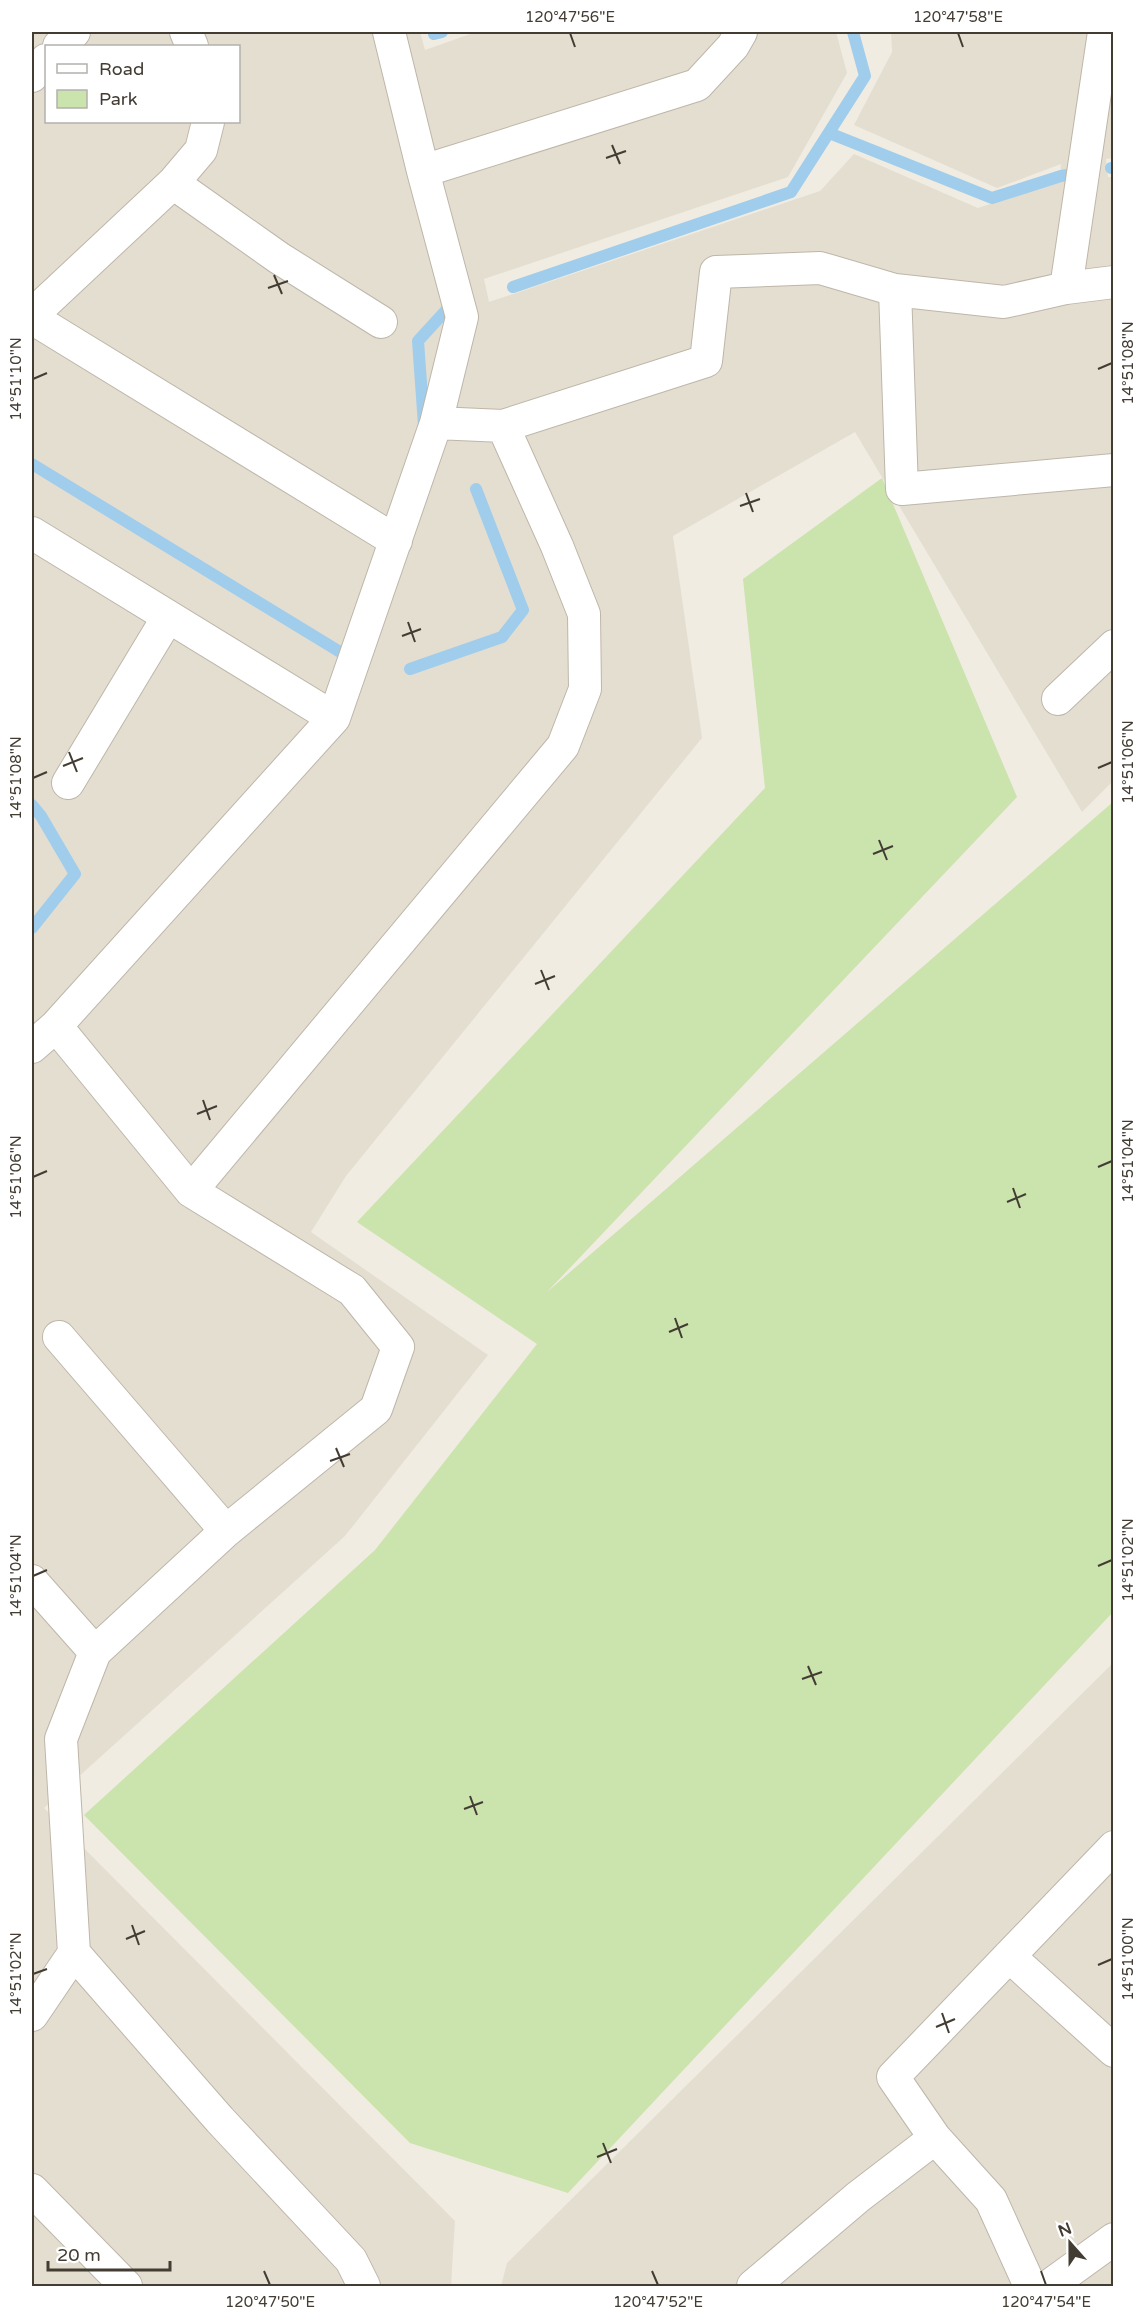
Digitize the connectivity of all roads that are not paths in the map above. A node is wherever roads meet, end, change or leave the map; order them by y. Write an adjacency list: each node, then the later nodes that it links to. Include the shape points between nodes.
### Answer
1 (74, 32): 5 (street)
2 (389, 32): 9 (street)
3 (741, 32): 9 (street, via 697,85)
4 (1104, 32): 12 (street)
5 (60, 45)
6 (45, 61): 7 (street)
7 (32, 76)
8 (208, 123): 10 (street, via 201,150)
9 (423, 171): 16 (street, via 462,317)
10 (173, 183): 14 (street); 15 (street, via 279,258)
11 (1113, 282): 12 (street)
12 (1066, 288): 13 (street, via 1004,302)
13 (895, 290): 17 (street, via 820,267 716,272 706,361); 18 (street, via 902,489)
14 (32, 316): 20 (street)
15 (381, 322)
16 (436, 423): 17 (street); 20 (street)
17 (503, 426): 28 (street, via 584,614 585,689 563,746)
18 (1113, 470)
19 (32, 533): 21 (street)
20 (396, 541): 24 (street)
21 (168, 617): 24 (street); 25 (street)
22 (1113, 646): 23 (street)
23 (1058, 699)
24 (334, 718): 26 (street)
25 (68, 783)
26 (56, 1026): 27 (street); 28 (street)
27 (32, 1047)
28 (191, 1191): 30 (street, via 352,1290 399,1347 376,1409)
29 (58, 1337): 30 (street)
30 (226, 1531): 32 (street)
31 (32, 1581): 32 (street)
32 (95, 1652): 34 (street, via 62,1739)
33 (1113, 1847): 35 (street)
34 (74, 1953): 36 (street); 42 (street, via 220,2120 351,2260)
35 (1009, 1956): 37 (street); 38 (street, via 892,2077)
36 (32, 2015)
37 (1113, 2051)
38 (935, 2138): 43 (street); 44 (street, via 991,2200)
39 (32, 2190): 41 (street)
40 (1113, 2239): 45 (street)
41 (126, 2286)
42 (364, 2286)
43 (753, 2286)
44 (1030, 2286)
45 (1049, 2286)

